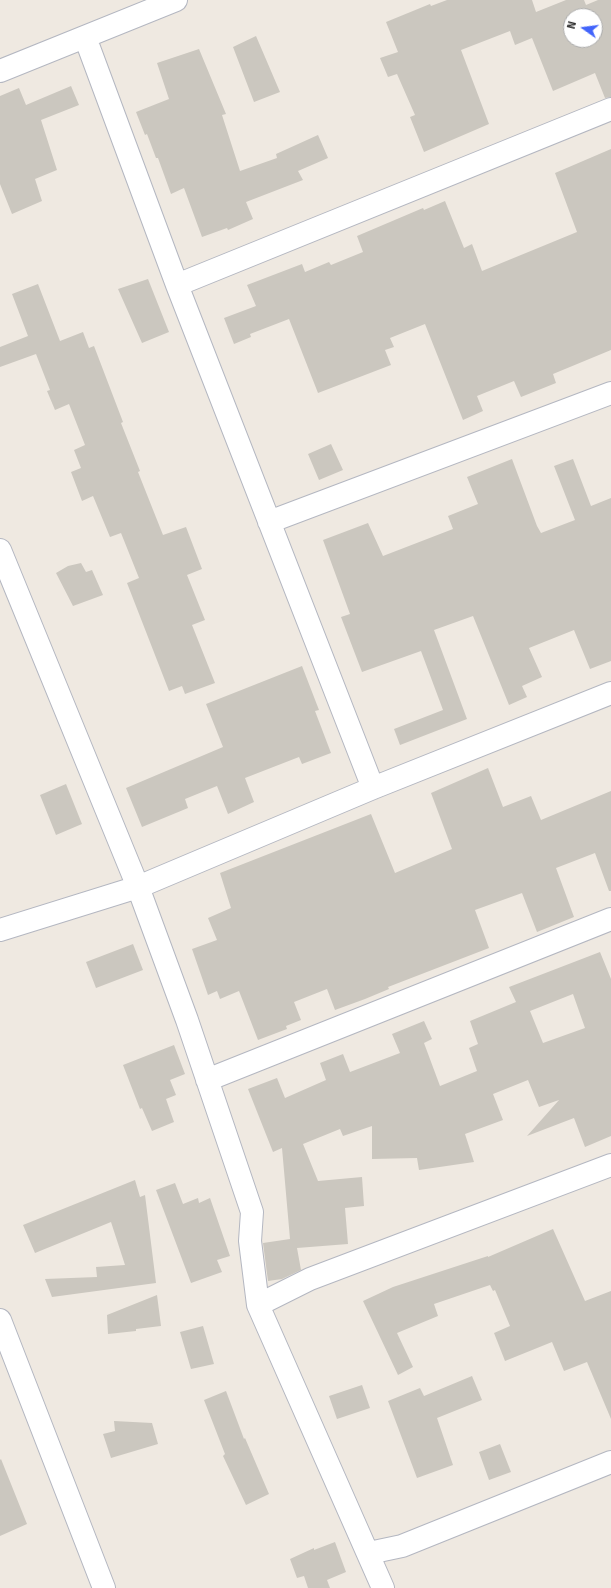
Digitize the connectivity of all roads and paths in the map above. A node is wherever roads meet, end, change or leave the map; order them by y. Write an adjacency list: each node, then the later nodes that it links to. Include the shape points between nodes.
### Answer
1 (176, 0): 2 (street)
2 (85, 37): 3 (street); 5 (street)
3 (0, 71)
4 (611, 109): 5 (street)
5 (177, 285): 7 (street)
6 (611, 393): 7 (street)
7 (269, 522): 10 (street)
8 (0, 550): 11 (street)
9 (611, 693): 10 (street)
10 (373, 788): 11 (street)
11 (138, 887): 13 (street); 14 (street)
12 (611, 919): 14 (street)
13 (0, 930)
14 (207, 1080): 16 (street, via 252,1212 250,1241)
15 (611, 1165): 16 (street, via 310,1280)
16 (258, 1305): 20 (street)
17 (0, 1320): 18 (street)
18 (7, 1359): 21 (street)
19 (611, 1462): 20 (street, via 402,1546)
20 (368, 1553): 22 (street)
21 (104, 1588)
22 (383, 1588)

